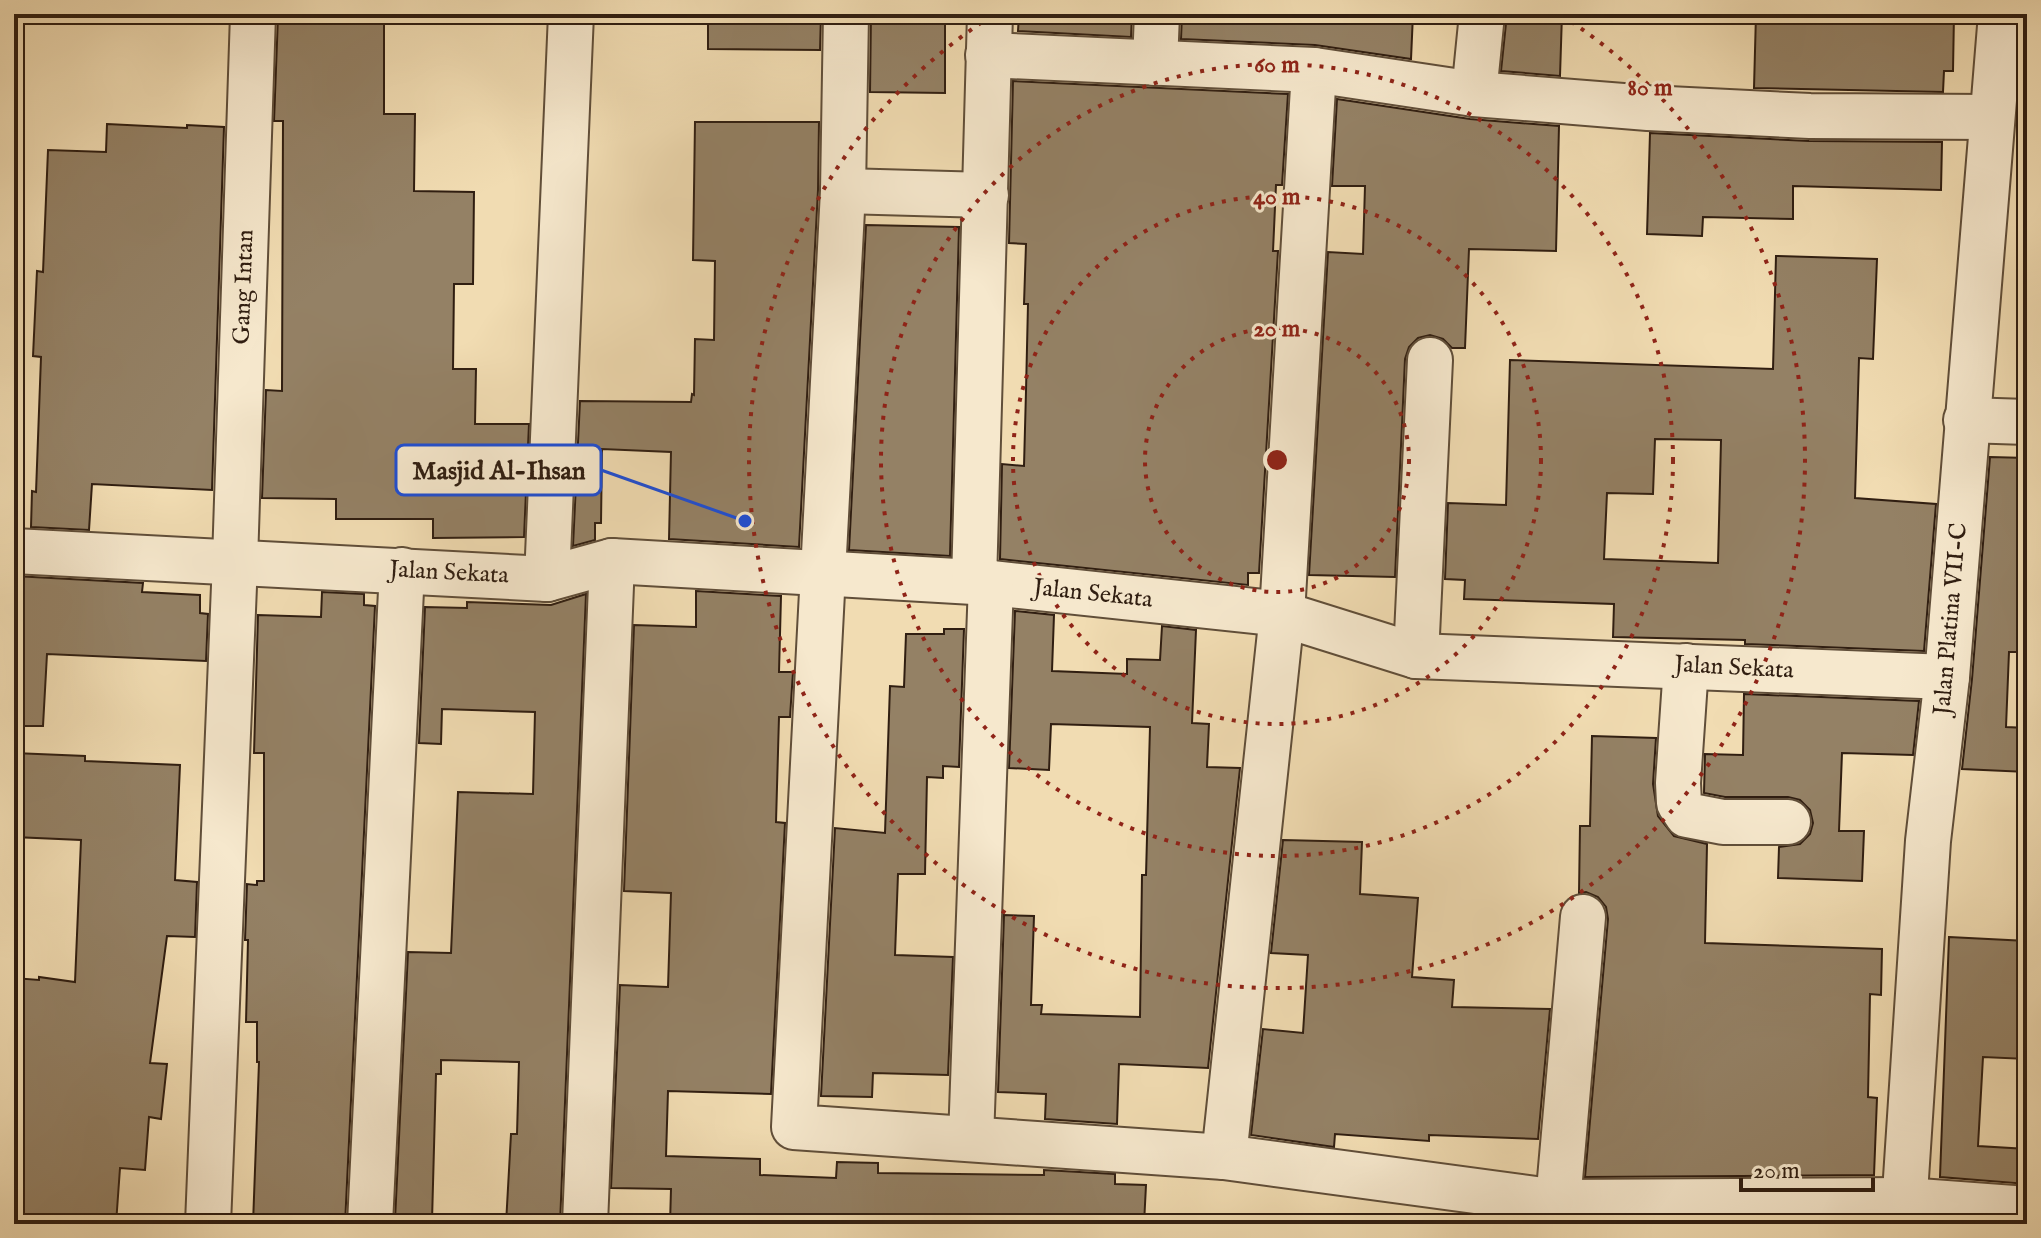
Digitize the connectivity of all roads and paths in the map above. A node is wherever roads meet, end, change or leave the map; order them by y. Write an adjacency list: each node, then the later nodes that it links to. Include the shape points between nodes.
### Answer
1 (253, 14): 18 (street, Gang Intan)
2 (571, 14): 22 (street)
3 (846, 14): 12 (street)
4 (1157, 14): 8 (street)
5 (1482, 14): 10 (street)
6 (2001, 14): 11 (street, Jalan Platina VII-C)
7 (989, 34): 8 (street); 13 (street)
8 (1155, 63): 9 (street)
9 (1314, 70): 10 (street); 24 (street)
10 (1474, 94): 11 (street, via 1810,116)
11 (1991, 117): 15 (street, Jalan Platina VII-C)
12 (843, 191): 13 (street); 21 (street)
13 (986, 195): 23 (street)
14 (1430, 360): 25 (street)
15 (1966, 420): 16 (street); 27 (street, Jalan Platina VII-C)
16 (2027, 422)
17 (14, 551): 18 (street, Jalan Sekata)
18 (235, 561): 20 (street, Jalan Sekata); 35 (street, Gang Intan)
19 (612, 561): 21 (street, Jalan Sekata); 22 (street, Jalan Sekata); 37 (street)
20 (402, 570): 22 (street, Jalan Sekata); 36 (street)
21 (824, 573): 23 (street, Jalan Sekata); 30 (street, via 794,1127)
22 (547, 579)
23 (983, 582): 24 (street, Jalan Sekata); 30 (street)
24 (1282, 614): 25 (street, Jalan Sekata); 31 (street)
25 (1416, 656): 26 (street, Jalan Sekata)
26 (1686, 666): 27 (street, Jalan Sekata); 28 (street, via 1679,803 1687,815 1723,822)
27 (1947, 677): 34 (street, Jalan Platina VII-C, via 1928,841)
28 (1788, 822)
29 (1583, 917): 32 (street)
30 (971, 1139): 31 (street)
31 (1224, 1157): 32 (street)
32 (1558, 1202): 34 (street)
33 (2027, 1209): 34 (street)
34 (1904, 1212)
35 (208, 1224)
36 (370, 1224)
37 (585, 1224)

